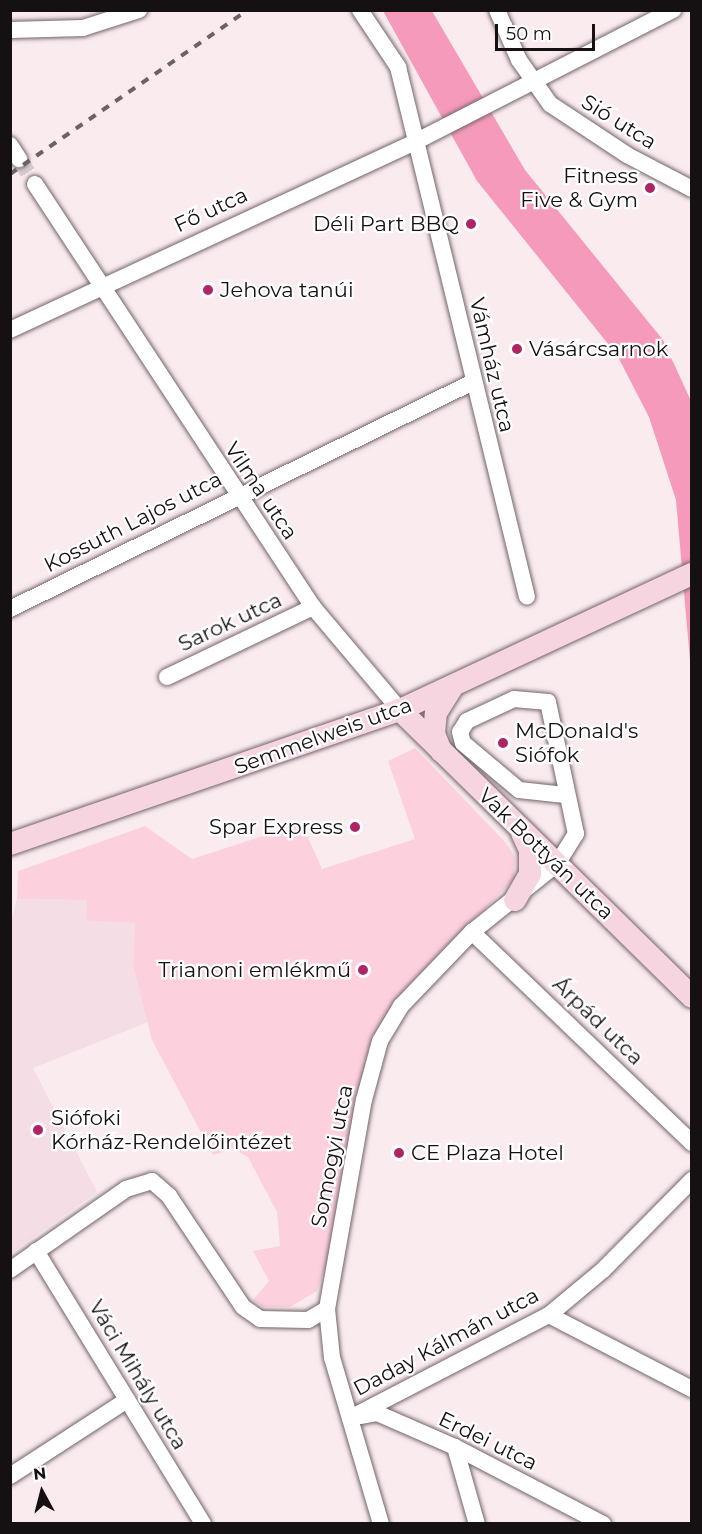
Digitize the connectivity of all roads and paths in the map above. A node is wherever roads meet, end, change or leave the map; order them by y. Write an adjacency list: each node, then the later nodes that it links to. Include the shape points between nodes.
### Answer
1 (139, 10): 6 (street, via 106,24)
2 (360, 10): 9 (street, Vámház utca, via 398,67)
3 (497, 10): 8 (street, Sió utca)
4 (673, 10): 8 (street)
5 (10, 19): 6 (street)
6 (62, 29): 7 (street)
7 (10, 30)
8 (531, 81): 9 (street, Fő utca); 11 (street, Sió utca, via 550,104 580,125)
9 (424, 137): 12 (street, Fő utca); 14 (street, Vámház utca)
10 (34, 184): 12 (street, Vilma utca)
11 (692, 189)
12 (99, 287): 13 (street, Fő utca); 15 (street, Vilma utca)
13 (10, 330)
14 (471, 383): 15 (street, Kossuth Lajos utca); 17 (street, Vámház utca)
15 (236, 496): 18 (street, Vilma utca); 19 (street, Kossuth Lajos utca)
16 (692, 574): 21 (main road, Semmelweis utca)
17 (527, 597)
18 (313, 607): 20 (street, Sarok utca); 22 (street, Vilma utca)
19 (10, 609)
20 (166, 677)
21 (453, 686): 22 (main road, Semmelweis utca); 23 (main road, via 436,713 434,734)
22 (400, 710): 23 (main road, Vak Bottyán utca); 26 (main road, Semmelweis utca)
23 (442, 753): 25 (main road, Vak Bottyán utca)
24 (565, 795): 24 (street, Somogyi utca, via 519,790 463,743 460,732 467,721 514,699 548,702); 27 (street, Somogyi utca, via 576,834)
25 (520, 829): 27 (main road, Vak Bottyán utca); 28 (main road, via 530,850 530,874)
26 (10, 844)
27 (556, 864): 28 (street, Somogyi utca); 30 (main road, Vak Bottyán utca)
28 (514, 900): 29 (street, Somogyi utca)
29 (472, 933): 31 (street, Árpád utca); 35 (street, Somogyi utca, via 430,971 381,1041 364,1100)
30 (692, 997)
31 (692, 1143)
32 (692, 1180): 36 (street, Daday Kálmán utca, via 603,1270)
33 (36, 1251): 34 (street); 35 (street, via 126,1189 152,1181 169,1196 243,1307 260,1319 308,1320); 38 (street, Váci Mihály utca)
34 (10, 1269)
35 (327, 1309): 39 (street, Somogyi utca, via 332,1358)
36 (549, 1315): 37 (street); 39 (street, Daday Kálmán utca)
37 (692, 1389)
38 (127, 1400): 41 (street); 42 (street, Váci Mihály utca)
39 (350, 1418): 40 (street, Erdei utca, via 377,1413); 43 (street, Somogyi utca)
40 (455, 1447): 44 (street); 45 (street, Erdei utca)
41 (10, 1476)
42 (203, 1524)
43 (381, 1524)
44 (477, 1524)
45 (603, 1524)

